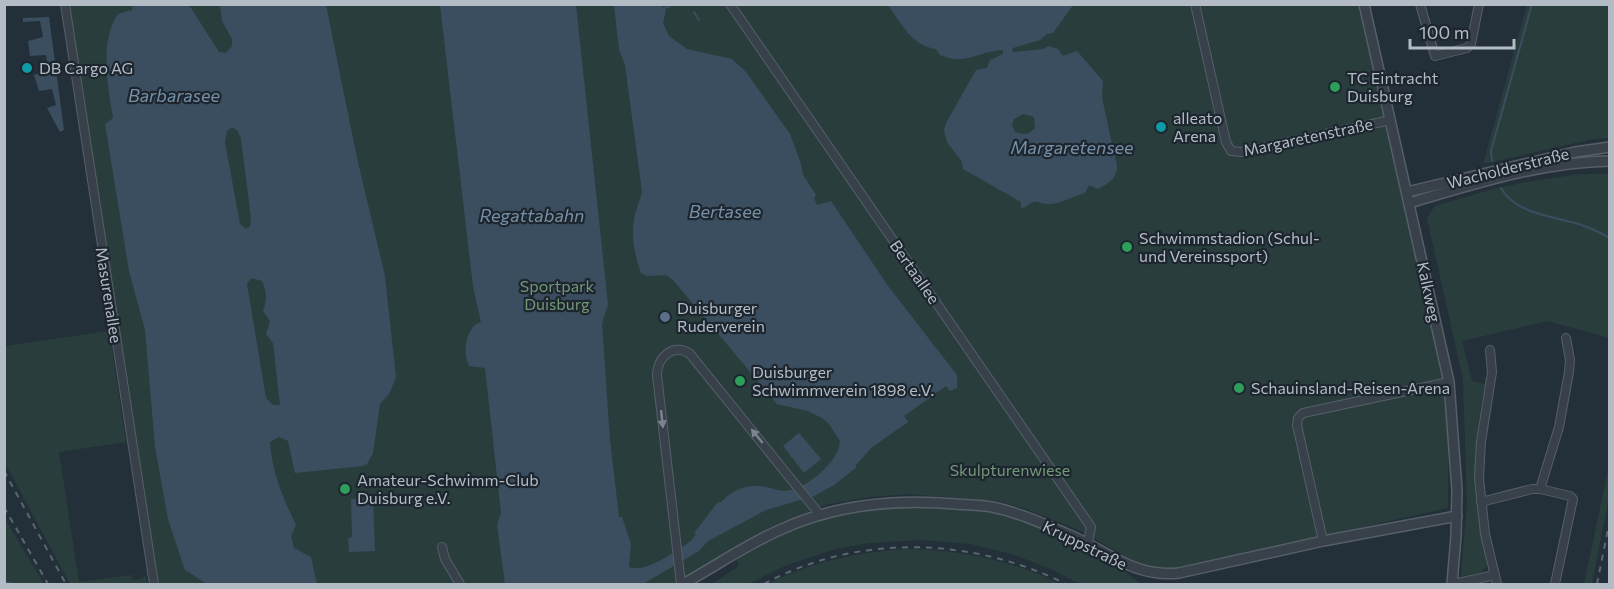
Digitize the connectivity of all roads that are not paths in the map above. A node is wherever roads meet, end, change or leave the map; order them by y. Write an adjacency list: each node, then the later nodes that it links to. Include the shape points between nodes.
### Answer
1 (65, 4): 23 (street, Masurenallee)
2 (730, 4): 19 (street, Bertaallee, via 1091,527)
3 (1195, 4): 7 (street, Margaretenstraße, via 1231,151 1242,152)
4 (1364, 4): 7 (street, Kalkweg)
5 (1420, 4): 6 (street, via 1436,56 1471,44)
6 (1479, 4)
7 (1391, 120): 10 (street, Kalkweg)
8 (1610, 147): 10 (street, Wacholderstraße, via 1575,152)
9 (1610, 161): 10 (street, Wacholderstraße, via 1557,164)
10 (1408, 197): 13 (street, Kalkweg)
11 (1566, 338): 14 (street, via 1569,372 1559,427)
12 (1490, 350): 15 (street, via 1491,372 1480,442)
13 (1449, 382): 17 (street, Kalkweg); 18 (street, via 1303,413 1298,418 1296,425)
14 (1540, 489): 15 (street); 27 (street, via 1570,496 1573,502)
15 (1481, 502): 21 (street)
16 (820, 515): 19 (street, Kruppstraße, via 894,502 991,507); 25 (street, Kruppstraße, via 759,540); 25 (street, Kruppstraße, one-way to 25, via 690,354 685,350 666,354 658,363 657,375)
17 (1457, 516): 18 (street, Kruppstraße); 22 (street, Kalkweg)
18 (1323, 541): 19 (street, Kruppstraße, via 1160,574 1131,567)
19 (1088, 542)
20 (442, 547): 24 (street)
21 (1495, 575): 22 (street); 26 (street)
22 (1452, 583)
23 (154, 585)
24 (460, 585)
25 (682, 585)
26 (1497, 585)
27 (1555, 585)

